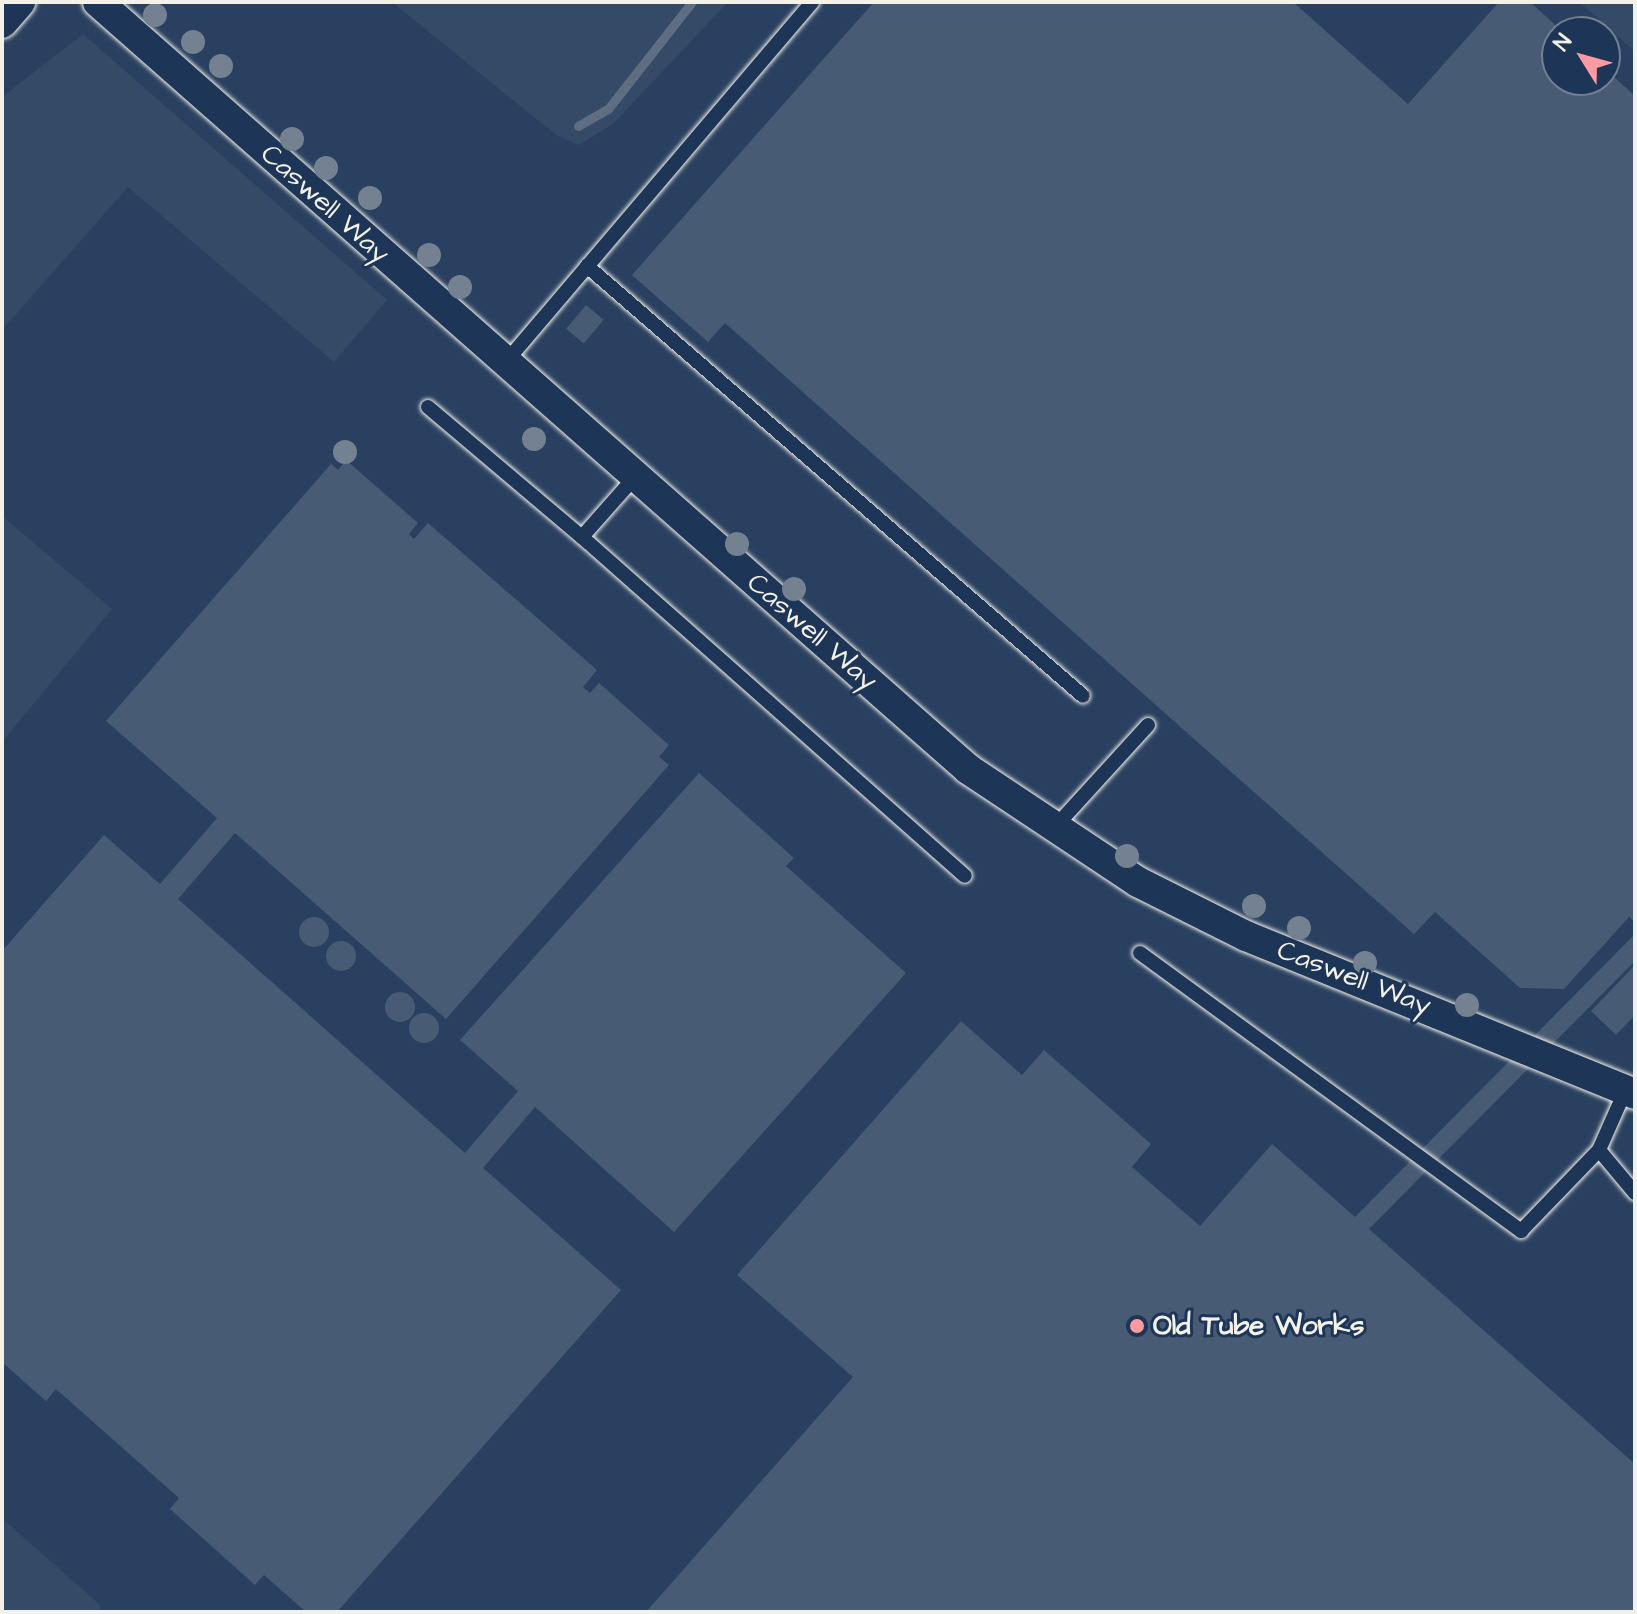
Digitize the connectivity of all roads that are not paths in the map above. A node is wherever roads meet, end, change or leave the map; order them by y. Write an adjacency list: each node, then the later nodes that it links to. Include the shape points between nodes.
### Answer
1 (20, 2): 4 (street)
2 (98, 2): 6 (street, Caswell Way)
3 (812, 2): 5 (lane)
4 (2, 23)
5 (587, 266): 6 (lane); 10 (lane)
6 (504, 363): 8 (street, Caswell Way)
7 (428, 407): 9 (lane)
8 (635, 477): 9 (lane); 12 (street, Caswell Way, via 968,769)
9 (582, 537): 13 (lane)
10 (1083, 696)
11 (1148, 725): 12 (lane)
12 (1055, 827): 15 (street, Caswell Way, via 1138,882 1246,936)
13 (965, 876)
14 (1140, 953): 16 (lane, via 1521,1231)
15 (1630, 1092): 16 (lane)
16 (1599, 1150): 17 (lane)
17 (1635, 1193)

